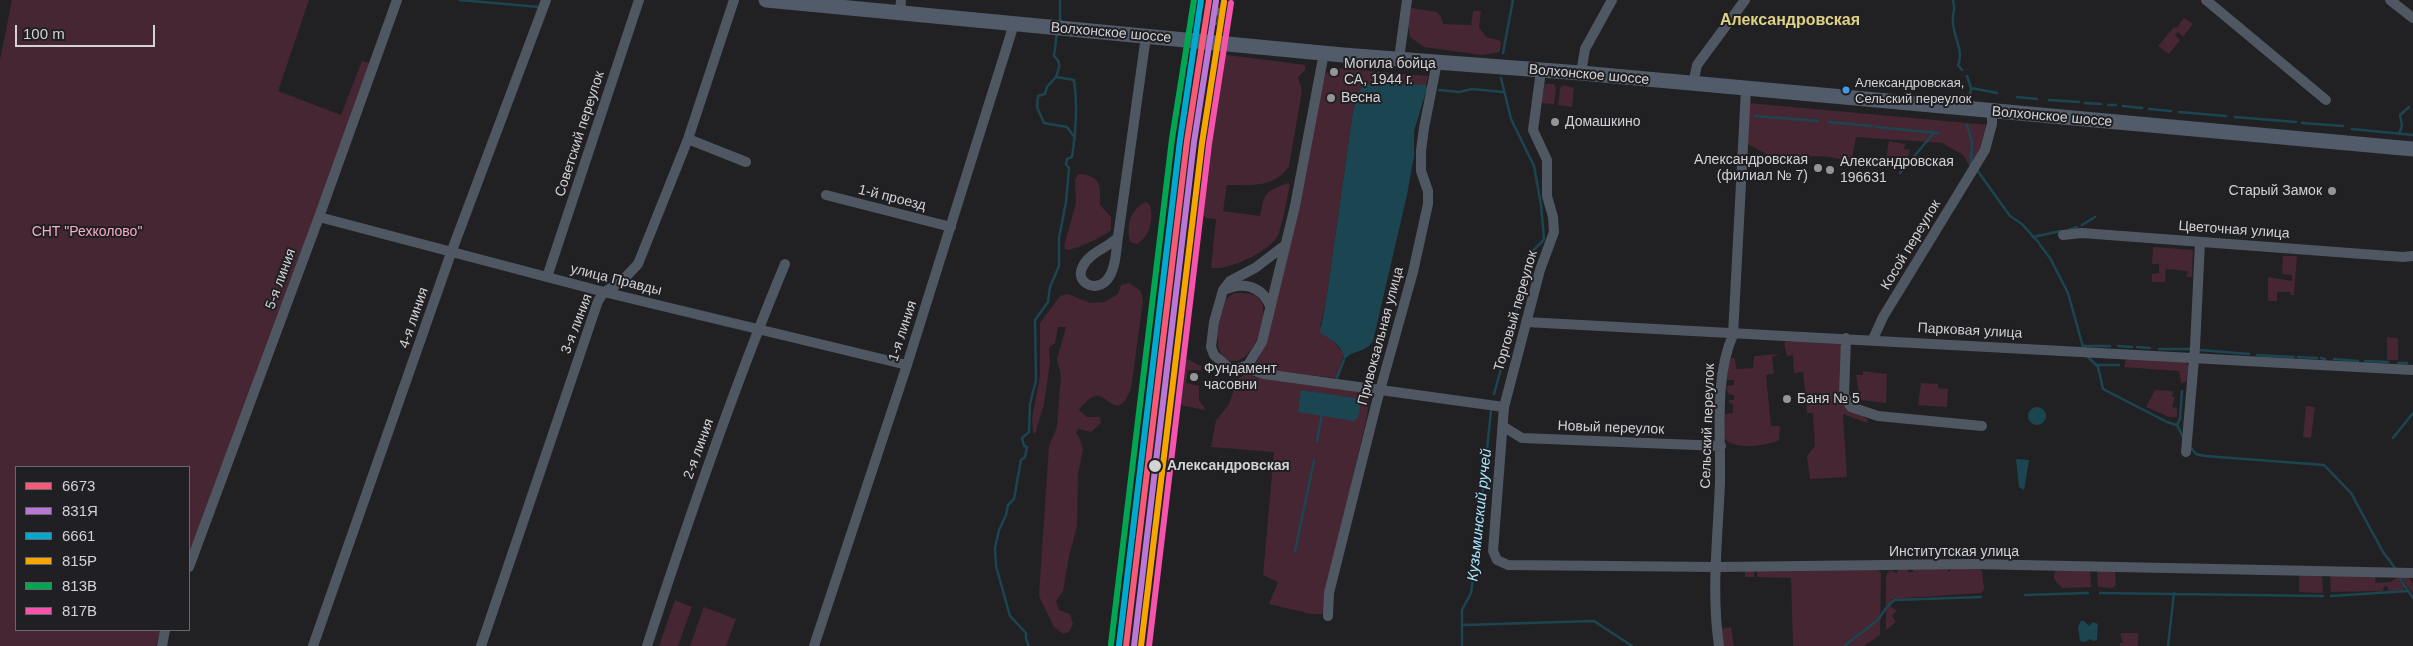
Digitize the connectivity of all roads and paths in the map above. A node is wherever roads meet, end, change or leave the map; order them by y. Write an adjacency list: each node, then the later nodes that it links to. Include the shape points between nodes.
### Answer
1 (397, 0): 29 (street, 5-я линия)
2 (546, 0): 35 (street, 4-я линия)
3 (639, 0): 38 (street, Советский переулок)
4 (734, 0): 25 (street, 3-я линия)
5 (766, 0): 11 (main road, Волхонское шоссе)
6 (1407, 0): 17 (street)
7 (1612, 0): 20 (street, via 1585,49)
8 (1745, 0): 21 (street, via 1698,63)
9 (2206, 0): 23 (street)
10 (2390, 0): 13 (street)
11 (824, 3): 12 (main road, Волхонское шоссе)
12 (900, 6): 14 (main road, Волхонское шоссе)
13 (2413, 18)
14 (1014, 24): 15 (main road, Волхонское шоссе); 30 (street, 1-я линия)
15 (1146, 36): 16 (main road, Волхонское шоссе); 32 (street)
16 (1324, 53): 17 (main road, Волхонское шоссе); 34 (street, via 1295,206)
17 (1399, 59): 18 (main road, Волхонское шоссе)
18 (1437, 62): 19 (main road, Волхонское шоссе); 51 (street, Привокзальная улица, via 1422,151 1428,204 1413,272)
19 (1541, 72): 20 (main road, Волхонское шоссе); 42 (street, Торговый переулок, via 1534,130 1547,160 1547,196 1554,232)
20 (1580, 73): 21 (main road, Волхонское шоссе)
21 (1693, 84): 22 (main road, Волхонское шоссе)
22 (1746, 88): 24 (main road, Волхонское шоссе); 44 (street, Сельский переулок)
23 (2326, 100)
24 (1992, 111): 26 (main road, Волхонское шоссе); 46 (street, Косой переулок, via 1988,142 1979,160)
25 (688, 139): 27 (street); 40 (street, 3-я линия, via 638,264 621,282)
26 (2413, 150)
27 (746, 162)
28 (826, 195): 30 (street, 1-й проезд)
29 (319, 217): 35 (street, улица Правды); 58 (street, 5-я линия)
30 (951, 227): 49 (street, 1-я линия)
31 (2063, 235): 33 (street, Цветочная улица, via 2082,233)
32 (1118, 237): 32 (street, via 1087,260 1081,268 1084,282 1098,286 1106,281 1112,269)
33 (2200, 242): 36 (street, Цветочная улица); 47 (street)
34 (1284, 246): 39 (street, via 1255,268 1230,281); 41 (street)
35 (451, 253): 38 (street, улица Правды); 64 (street, 4-я линия)
36 (2408, 257)
37 (785, 264): 43 (street, 2-я линия)
38 (547, 277): 40 (street, улица Правды)
39 (1223, 290): 41 (street, via 1234,285 1257,289 1266,295); 48 (street, via 1212,335 1214,355 1230,368)
40 (604, 292): 43 (street, улица Правды); 65 (street, 3-я линия, via 575,367)
41 (1270, 306): 48 (street, via 1262,342)
42 (1526, 322): 44 (street, Парковая улица); 52 (street, Торговый переулок)
43 (758, 328): 49 (street, улица Правды); 66 (street, 2-я линия, via 699,487)
44 (1733, 335): 45 (street, Парковая улица); 55 (street, Сельский переулок, via 1725,354 1721,386)
45 (1846, 338): 46 (street, Парковая улица); 53 (street, via 1844,396 1851,407 1878,416)
46 (1873, 339): 47 (street, Парковая улица)
47 (2192, 358): 50 (street, Парковая улица); 56 (street)
48 (1248, 365): 51 (street, via 1264,374)
49 (907, 366): 67 (street, 1-я линия)
50 (2413, 370)
51 (1380, 389): 52 (street); 61 (street, Привокзальная улица, via 1329,593)
52 (1504, 407): 54 (street, Торговый переулок)
53 (1982, 426)
54 (1504, 427): 55 (street, Новый переулок, via 1522,438); 57 (street, Торговый переулок, via 1493,551)
55 (1721, 446): 59 (street, Сельский переулок)
56 (2186, 452)
57 (1497, 560): 59 (street, Институтская улица, via 1508,565)
58 (190, 564)
59 (1716, 567): 60 (street, Институтская улица, via 1971,564); 68 (street, Сельский переулок)
60 (2413, 573)
61 (1328, 616)
62 (165, 631): 63 (street)
63 (162, 646)
64 (313, 646)
65 (481, 646)
66 (647, 646)
67 (814, 646)
68 (1719, 646)

